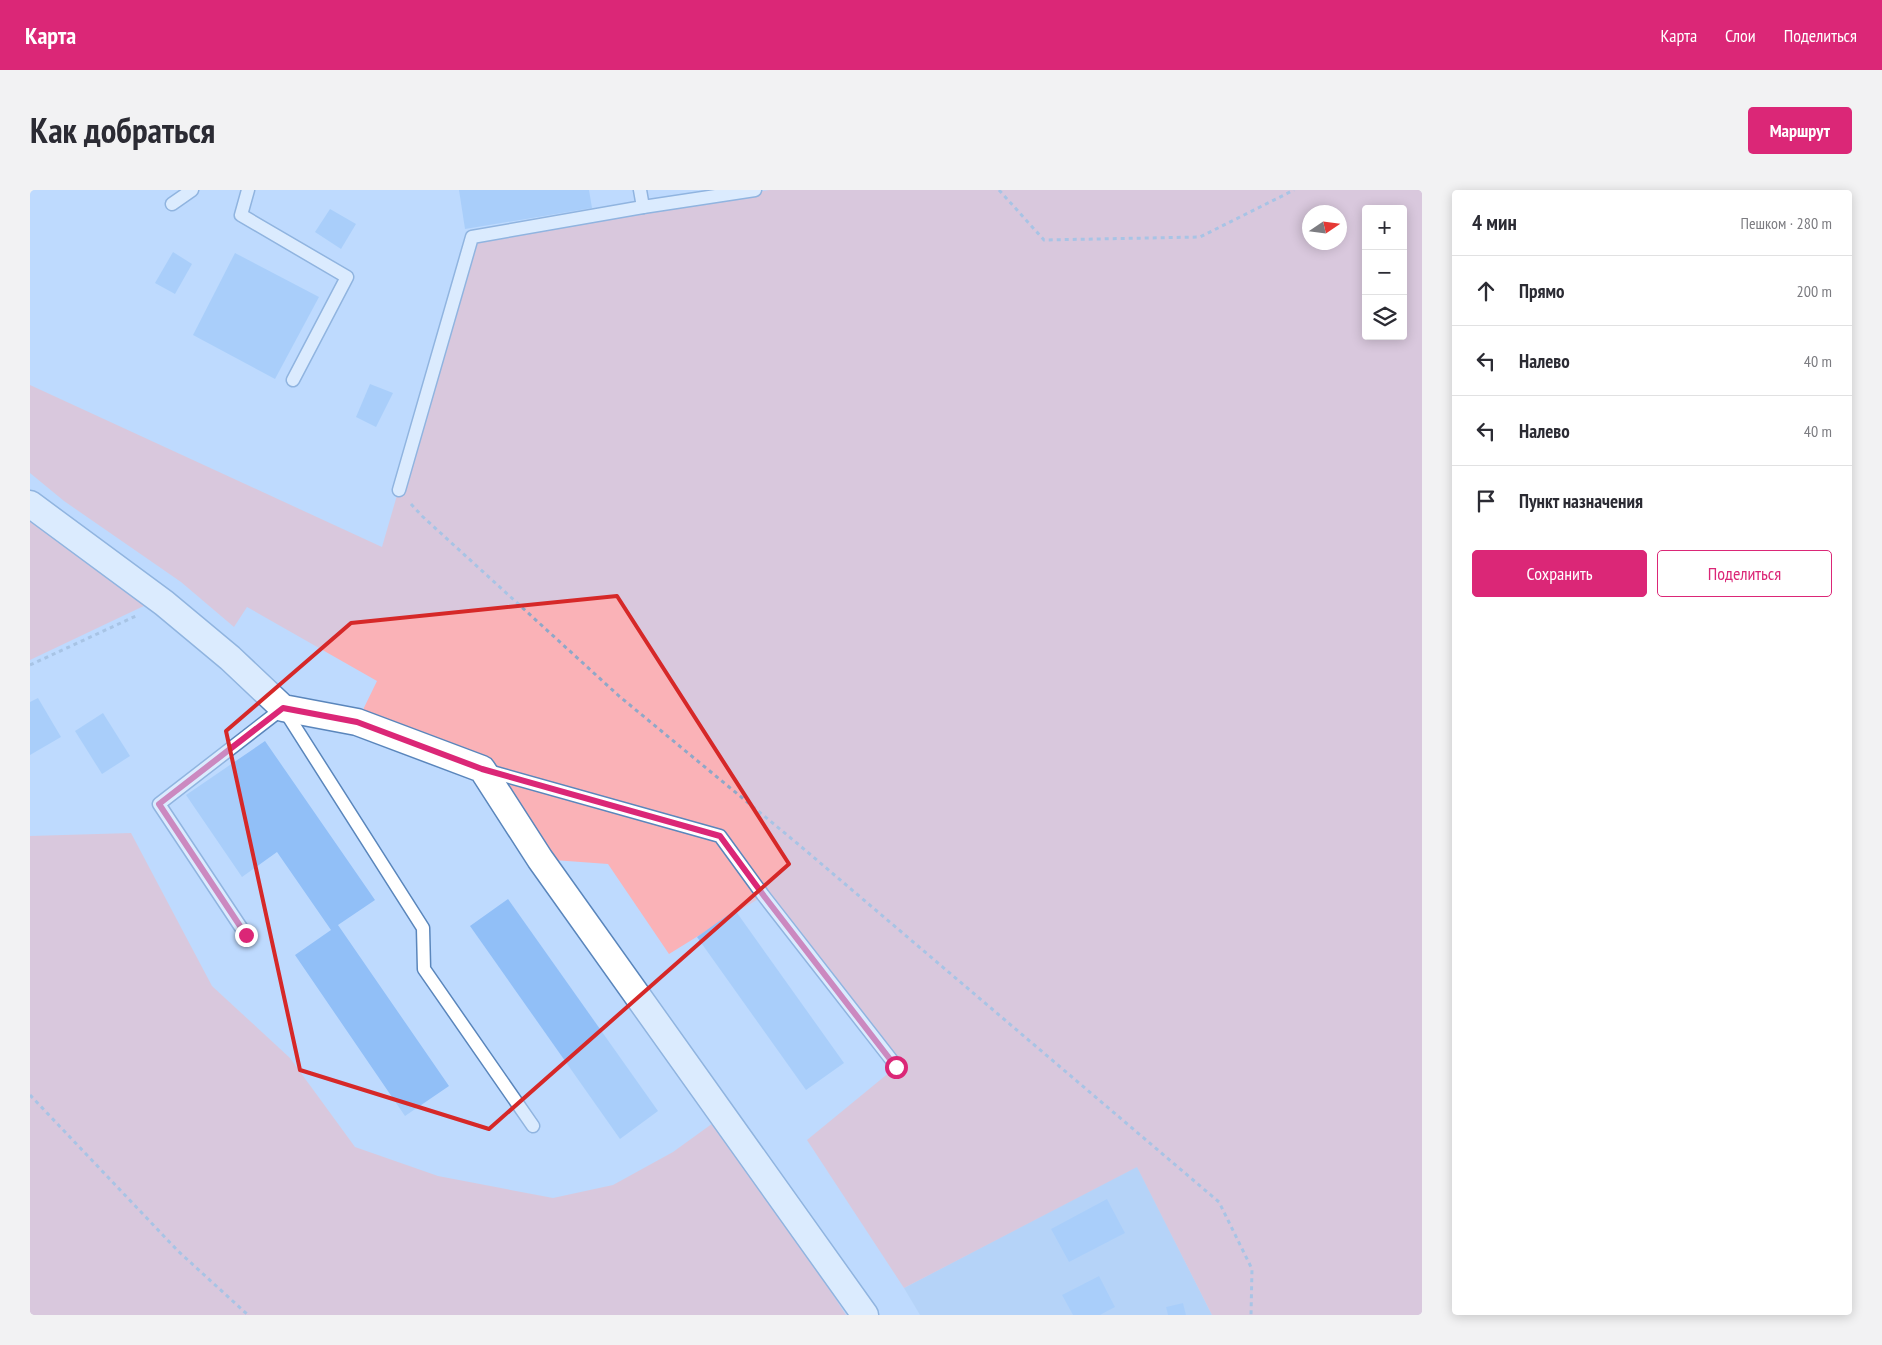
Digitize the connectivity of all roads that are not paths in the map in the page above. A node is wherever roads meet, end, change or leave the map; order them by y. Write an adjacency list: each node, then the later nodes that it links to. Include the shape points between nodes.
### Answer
1 (192, 190): 6 (lane)
2 (248, 190): 8 (lane, via 241,215 347,277)
3 (640, 190): 7 (lane)
4 (755, 190): 5 (lane)
5 (709, 193): 7 (lane)
6 (172, 204)
7 (643, 207): 9 (lane, via 472,237)
8 (293, 380)
9 (399, 490)
10 (30, 504): 11 (street, via 164,603)
11 (283, 708): 12 (street, via 357,722); 13 (lane, via 159,804); 15 (lane, via 423,928 424,969)
12 (482, 769): 14 (lane, via 720,836); 16 (street, via 540,859)
13 (246, 935)
14 (896, 1067)
15 (533, 1126)
16 (864, 1315)

